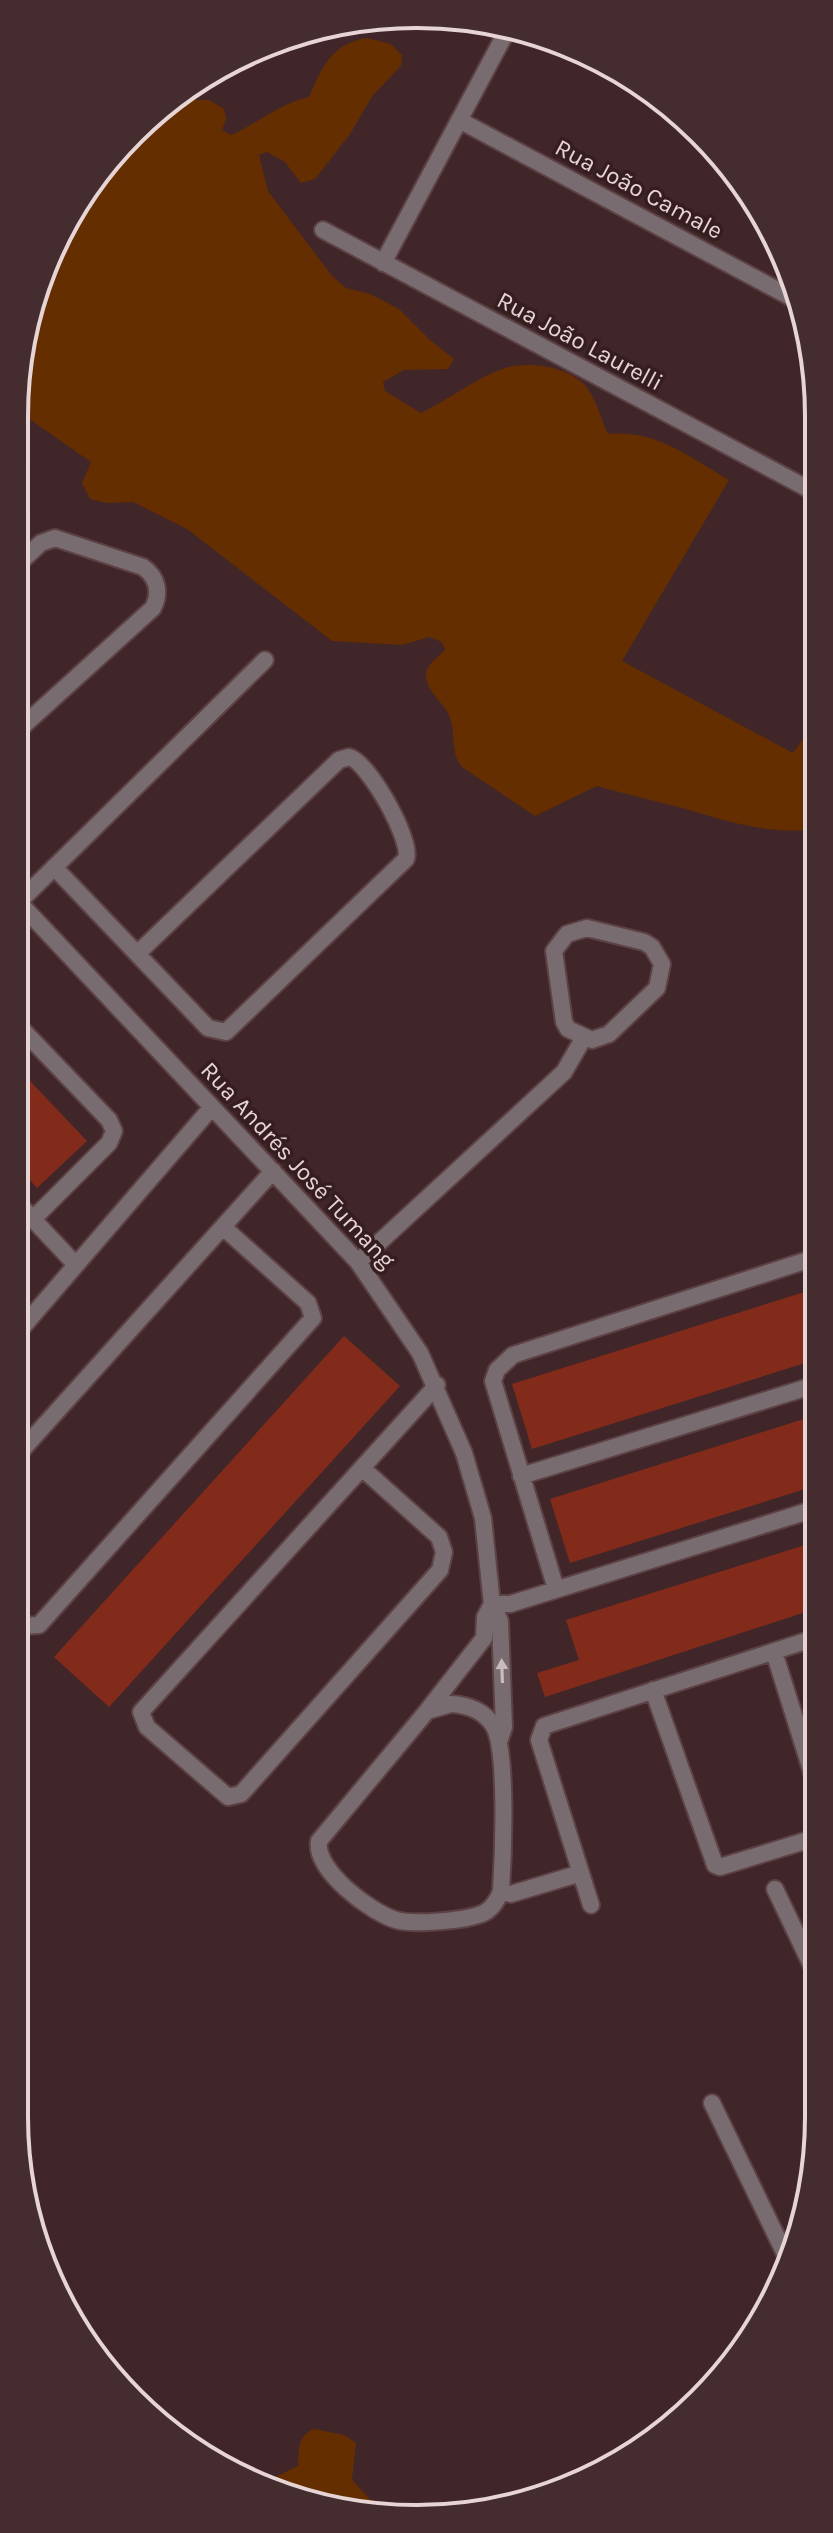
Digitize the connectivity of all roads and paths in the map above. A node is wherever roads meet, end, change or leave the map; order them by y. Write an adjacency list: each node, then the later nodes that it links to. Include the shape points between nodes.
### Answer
1 (503, 38): 2 (street)
2 (459, 120): 4 (street); 5 (street, Rua João Camale)
3 (323, 230): 4 (street, Rua João Laurelli)
4 (383, 263): 6 (street, Rua João Laurelli)
5 (785, 294)
6 (805, 487)
7 (28, 555): 9 (street, via 41,543 59,538 143,567 157,589 153,608)
8 (265, 660): 10 (street)
9 (28, 721)
10 (54, 867): 11 (street); 13 (street)
11 (28, 890)
12 (28, 913): 16 (street, Rua Andrés José Tumang)
13 (137, 954): 13 (street, via 208,1028 230,1030 406,859 405,838 362,763 339,760)
14 (28, 1036): 19 (street, via 114,1131 109,1143)
15 (583, 1039): 15 (street, via 609,1034 657,988 662,964 652,947 587,928 559,942 554,951 564,1022); 22 (street, via 564,1072)
16 (212, 1107): 17 (street, Rua Andrés José Tumang); 23 (street)
17 (273, 1171): 20 (street); 22 (street, Rua Andrés José Tumang)
18 (28, 1214): 19 (street)
19 (33, 1219): 23 (street)
20 (223, 1227): 27 (street); 33 (street, via 308,1303 313,1318 39,1625)
21 (805, 1261): 29 (street, via 513,1355 493,1381)
22 (358, 1262): 25 (street, Rua Andrés José Tumang, via 401,1321)
23 (76, 1265): 24 (street)
24 (28, 1321)
25 (437, 1385): 28 (street); 32 (street, Rua Andrés José Tumang, via 480,1507)
26 (805, 1388): 29 (street)
27 (28, 1443)
28 (362, 1468): 28 (street, via 141,1712 147,1727 228,1797 241,1794 440,1570 444,1552 439,1537)
29 (521, 1476): 31 (street)
30 (805, 1512): 31 (street)
31 (556, 1589): 32 (street, via 510,1604)
32 (492, 1604): 37 (street, via 484,1638); 38 (street, one-way to 32, via 500,1621)
33 (28, 1626)
34 (805, 1641): 35 (street)
35 (774, 1652): 36 (street); 39 (street)
36 (653, 1690): 40 (street, via 715,1865); 41 (street, via 540,1731)
37 (427, 1711): 38 (street, via 451,1704 475,1709); 43 (street, via 322,1834 317,1849 321,1862 377,1913 409,1923 483,1914)
38 (500, 1739): 43 (street)
39 (805, 1751)
40 (805, 1841)
41 (581, 1873): 43 (street, via 511,1894); 44 (street)
42 (775, 1889): 45 (street)
43 (501, 1891)
44 (591, 1905)
45 (805, 1952)
46 (712, 2103): 47 (street)
47 (782, 2247)

